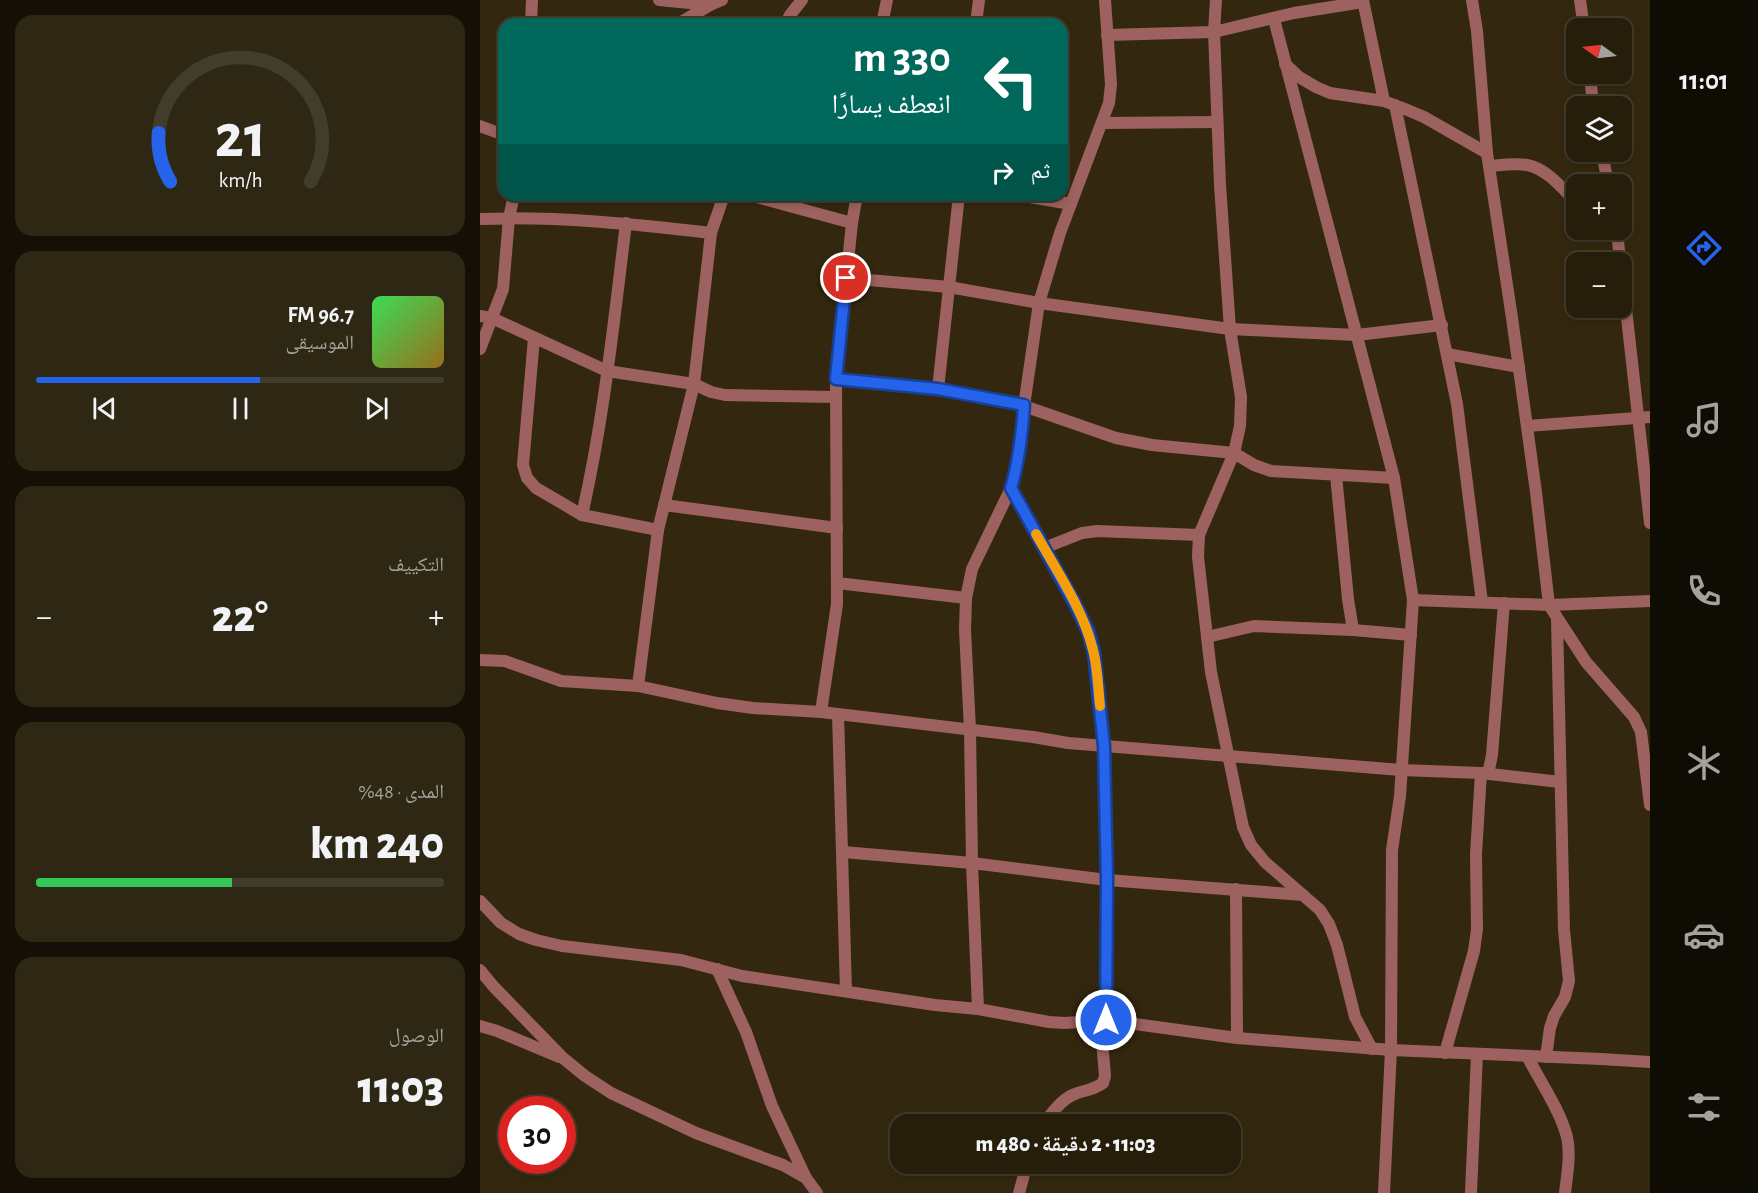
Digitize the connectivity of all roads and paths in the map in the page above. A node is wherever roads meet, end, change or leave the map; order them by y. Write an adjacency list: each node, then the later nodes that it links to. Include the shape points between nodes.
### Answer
1 (532, 0): 13 (street)
2 (659, 0): 12 (street)
3 (722, 0): 12 (street)
4 (802, 0): 15 (street)
5 (887, 0): 16 (street)
6 (979, 0): 17 (street)
7 (1105, 0): 21 (street)
8 (1216, 0): 20 (street)
9 (1472, 0): 28 (street)
10 (1580, 0): 18 (street)
11 (1363, 1): 19 (street); 23 (street)
12 (710, 5): 14 (street)
13 (531, 18)
14 (688, 18)
15 (789, 18)
16 (883, 18)
17 (977, 18)
18 (1583, 18)
19 (1274, 19): 20 (street); 22 (street)
20 (1214, 32): 21 (street); 24 (street)
21 (1107, 35): 25 (street, via 1111,84)
22 (1285, 63): 23 (street, via 1299,77 1330,93); 49 (street)
23 (1389, 103): 28 (street, via 1424,117); 47 (street)
24 (1217, 122): 25 (street); 48 (street)
25 (1102, 123): 36 (street)
26 (480, 126): 27 (street)
27 (498, 133)
28 (1488, 160): 29 (street, via 1536,167); 53 (street)
29 (1566, 193)
30 (512, 201): 37 (street)
31 (722, 201): 41 (street)
32 (771, 201): 40 (street)
33 (856, 201): 40 (street)
34 (958, 201): 43 (street)
35 (1053, 201): 36 (street)
36 (1071, 204): 44 (street)
37 (508, 218): 38 (street); 39 (street); 45 (street, via 503,289)
38 (480, 219)
39 (626, 223): 41 (street); 54 (street)
40 (852, 223): 42 (street)
41 (711, 233): 56 (street)
42 (846, 278): 43 (street); 55 (street)
43 (949, 287): 44 (street); 57 (street)
44 (1039, 303): 48 (street); 59 (street)
45 (486, 317): 50 (street); 51 (street)
46 (1627, 318): 60 (street)
47 (1442, 325): 49 (street); 52 (street)
48 (1230, 329): 49 (street); 63 (street, via 1241,396)
49 (1357, 335): 65 (street)
50 (534, 338): 54 (street); 68 (street, via 524,465 527,478 536,488)
51 (480, 349)
52 (1448, 354): 53 (street); 77 (street)
53 (1519, 367): 62 (street)
54 (607, 371): 56 (street); 68 (street)
55 (836, 379): 57 (street); 58 (street)
56 (694, 384): 58 (street, via 725,395); 67 (street)
57 (938, 389): 59 (street)
58 (835, 397): 70 (street)
59 (1024, 405): 63 (street, via 1116,438); 66 (street)
60 (1637, 417): 61 (street); 62 (street); 69 (street)
61 (1650, 417)
62 (1527, 426): 80 (street)
63 (1234, 453): 64 (street, via 1271,471); 72 (street)
64 (1336, 475): 65 (street); 82 (street)
65 (1394, 478): 76 (street)
66 (1011, 488): 73 (street); 75 (street, via 972,569)
67 (664, 505): 70 (street); 71 (street)
68 (582, 515): 71 (street)
69 (1650, 523)
70 (837, 528): 74 (street)
71 (658, 530): 86 (street)
72 (1199, 535): 73 (street, via 1097,531); 84 (street)
73 (1044, 548): 90 (street, via 1088,631)
74 (837, 583): 75 (street); 87 (street)
75 (966, 598): 89 (street)
76 (1413, 600): 77 (street); 83 (street)
77 (1482, 602): 79 (street)
78 (1650, 602): 80 (street)
79 (1504, 603): 80 (street); 93 (street, via 1492,755)
80 (1549, 606): 81 (street)
81 (1557, 618): 94 (street); 95 (street, via 1597,676 1634,717 1641,732)
82 (1353, 630): 83 (street); 84 (street, via 1254,626)
83 (1412, 635): 92 (street)
84 (1207, 638): 91 (street)
85 (480, 660): 86 (street, via 505,661 561,681)
86 (638, 686): 87 (street, via 729,705)
87 (821, 712): 88 (street)
88 (838, 714): 89 (street); 96 (street)
89 (970, 730): 90 (street); 97 (street)
90 (1104, 746): 91 (street); 98 (street)
91 (1228, 757): 92 (street); 100 (street, via 1242,827 1251,844 1265,862)
92 (1401, 770): 93 (street); 110 (street, via 1392,850)
93 (1485, 774): 94 (street); 111 (street, via 1476,854 1474,951)
94 (1560, 782): 114 (street, via 1569,981 1550,1028)
95 (1650, 805)
96 (843, 852): 97 (street); 104 (street)
97 (972, 863): 98 (street); 105 (street)
98 (1107, 880): 99 (street); 106 (street)
99 (1236, 889): 100 (street); 108 (street)
100 (1303, 895): 109 (street, via 1329,924 1355,1017)
101 (480, 901): 102 (street, via 501,923 536,940 681,960)
102 (717, 969): 104 (street); 119 (street, via 746,1032 772,1106)
103 (480, 970): 115 (street)
104 (846, 991): 105 (street)
105 (978, 1010): 106 (street, via 1065,1023)
106 (1106, 1020): 108 (street); 117 (street, via 1101,1041 1103,1083 1072,1094)
107 (480, 1026): 115 (street)
108 (1237, 1038): 109 (street)
109 (1372, 1048): 110 (street)
110 (1391, 1050): 111 (street); 122 (street)
111 (1445, 1053): 112 (street)
112 (1477, 1054): 113 (street); 123 (street)
113 (1527, 1056): 114 (street); 124 (street, via 1567,1138)
114 (1546, 1057): 116 (street)
115 (563, 1058): 119 (street, via 611,1093)
116 (1650, 1062)
117 (1051, 1114)
118 (1024, 1174): 121 (street)
119 (806, 1178): 120 (street)
120 (817, 1193)
121 (1018, 1193)
122 (1384, 1193)
123 (1471, 1193)
124 (1565, 1193)

